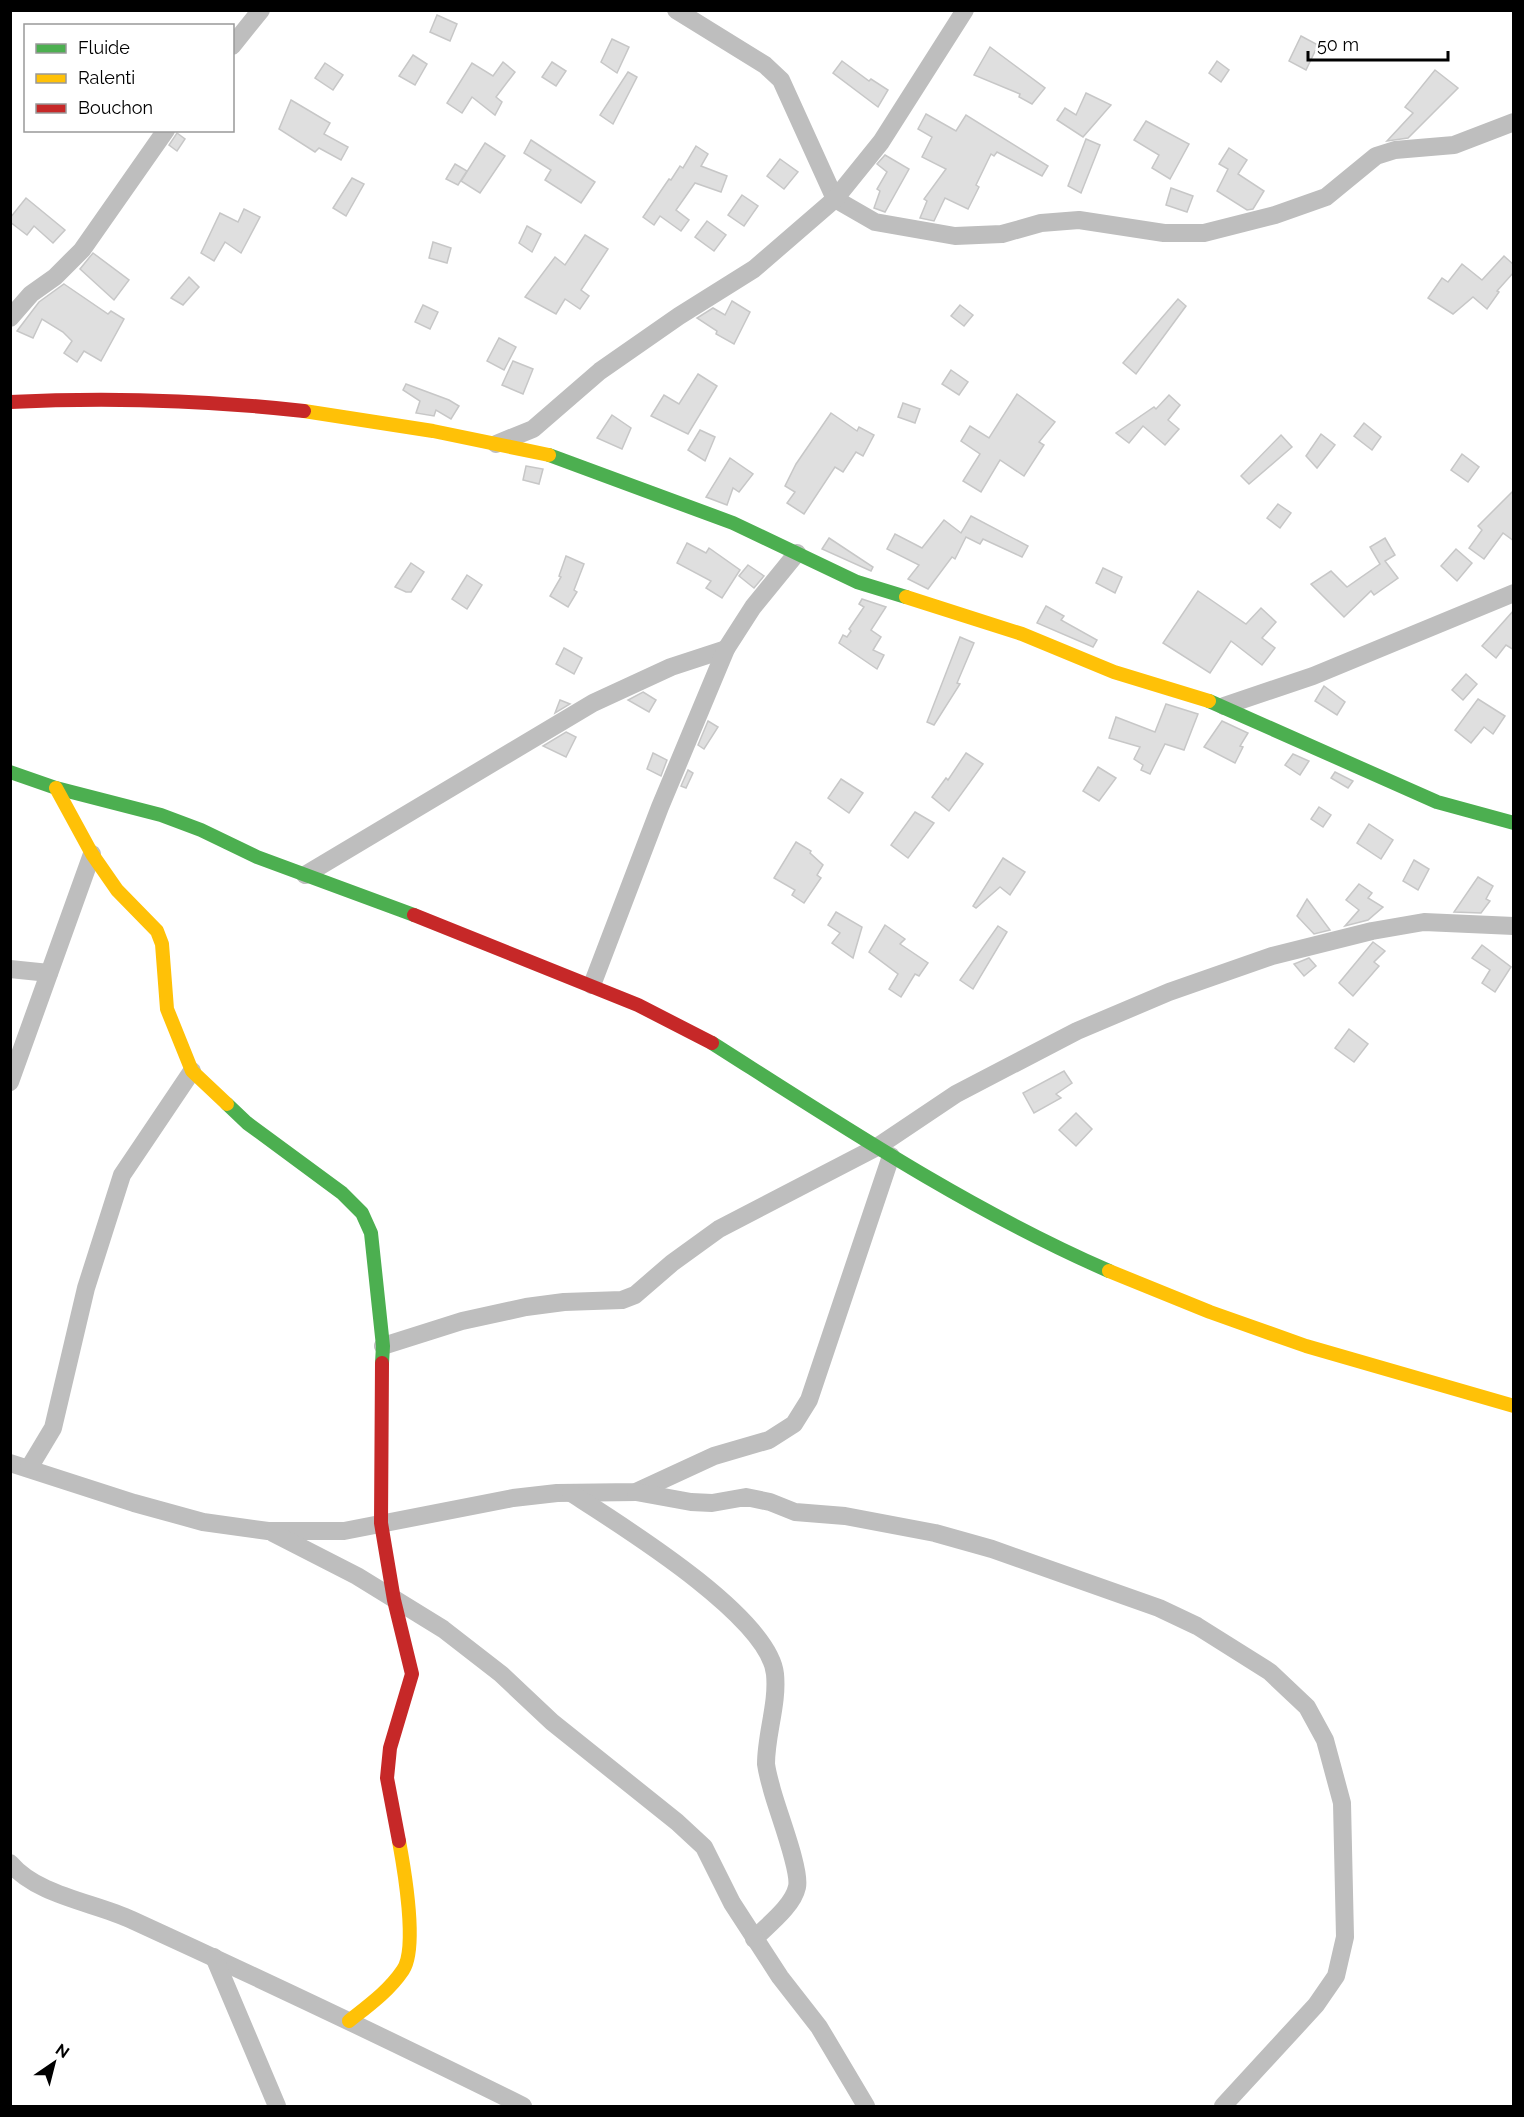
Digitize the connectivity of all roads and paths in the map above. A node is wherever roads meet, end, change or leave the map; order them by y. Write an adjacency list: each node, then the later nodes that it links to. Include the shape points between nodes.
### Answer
1 (261, 10): 4 (street)
2 (676, 10): 7 (street, via 765,65 781,80)
3 (965, 10): 7 (street, via 880,142)
4 (234, 44)
5 (1514, 122): 7 (street, via 1454,145 1395,150 1376,156 1326,197 1204,233 1164,233 1079,220 1041,223 1002,234 956,236 875,222)
6 (165, 132): 8 (street, via 82,250 31,294)
7 (835, 199): 10 (street, via 754,269 600,371 533,429)
8 (10, 318)
9 (10, 402): 10 (street, via 210,401 346,416)
10 (496, 444): 11 (street, via 569,460 732,523)
11 (797, 554): 13 (street, via 753,607); 14 (street, via 857,582 1023,634 1114,672)
12 (1514, 593): 14 (street, via 1313,676)
13 (726, 649): 19 (street, via 671,667 593,703); 23 (street)
14 (1224, 706): 17 (street, via 1437,802)
15 (10, 772): 16 (street)
16 (56, 788): 18 (street); 19 (street, via 161,815)
17 (1514, 823)
18 (92, 854): 22 (street); 24 (street, via 117,890 157,931 162,944 168,1009)
19 (306, 875): 23 (street)
20 (1514, 926): 26 (street, via 1424,922 1372,930 1272,956 1169,992 1077,1031 956,1094)
21 (10, 969): 22 (street)
22 (49, 973): 25 (street)
23 (592, 985): 26 (street, via 703,1038)
24 (192, 1071): 27 (street, via 247,1122 342,1193 362,1213 371,1233); 30 (street, via 122,1175 86,1288 53,1428)
25 (10, 1082)
26 (884, 1152): 27 (street, via 719,1229 635,1295 622,1300 526,1307 462,1321); 28 (street, via 1040,1241 1210,1312 1317,1350); 31 (street, via 809,1400 794,1424 769,1440 714,1456)
27 (383, 1346): 33 (street)
28 (1514, 1406)
29 (10, 1463): 30 (street)
30 (29, 1468): 34 (street, via 203,1522)
31 (636, 1492): 32 (street); 43 (street, via 712,1503 746,1497 795,1512 867,1520 992,1549 1159,1608 1197,1626 1270,1672 1307,1707 1325,1740 1342,1803 1345,1937 1336,1976 1316,2005)
32 (571, 1493): 33 (street, via 513,1498); 37 (street, via 627,1529 716,1596 735,1612 766,1650 775,1672 766,1765 797,1874 797,1888 785,1907)
33 (381, 1522): 34 (street, via 344,1531); 35 (street)
34 (268, 1530): 35 (street, via 357,1576)
35 (394, 1600): 37 (street, via 443,1629 501,1674 552,1722 704,1847); 39 (street, via 412,1674 390,1748 387,1778 405,1870 410,1931 405,1968)
36 (10, 1863): 38 (street, via 39,1887 110,1909)
37 (754, 1939): 42 (street, via 819,2027)
38 (214, 1957): 39 (street); 40 (street)
39 (349, 2021): 41 (street)
40 (277, 2106)
41 (523, 2106)
42 (866, 2106)
43 (1222, 2106)

